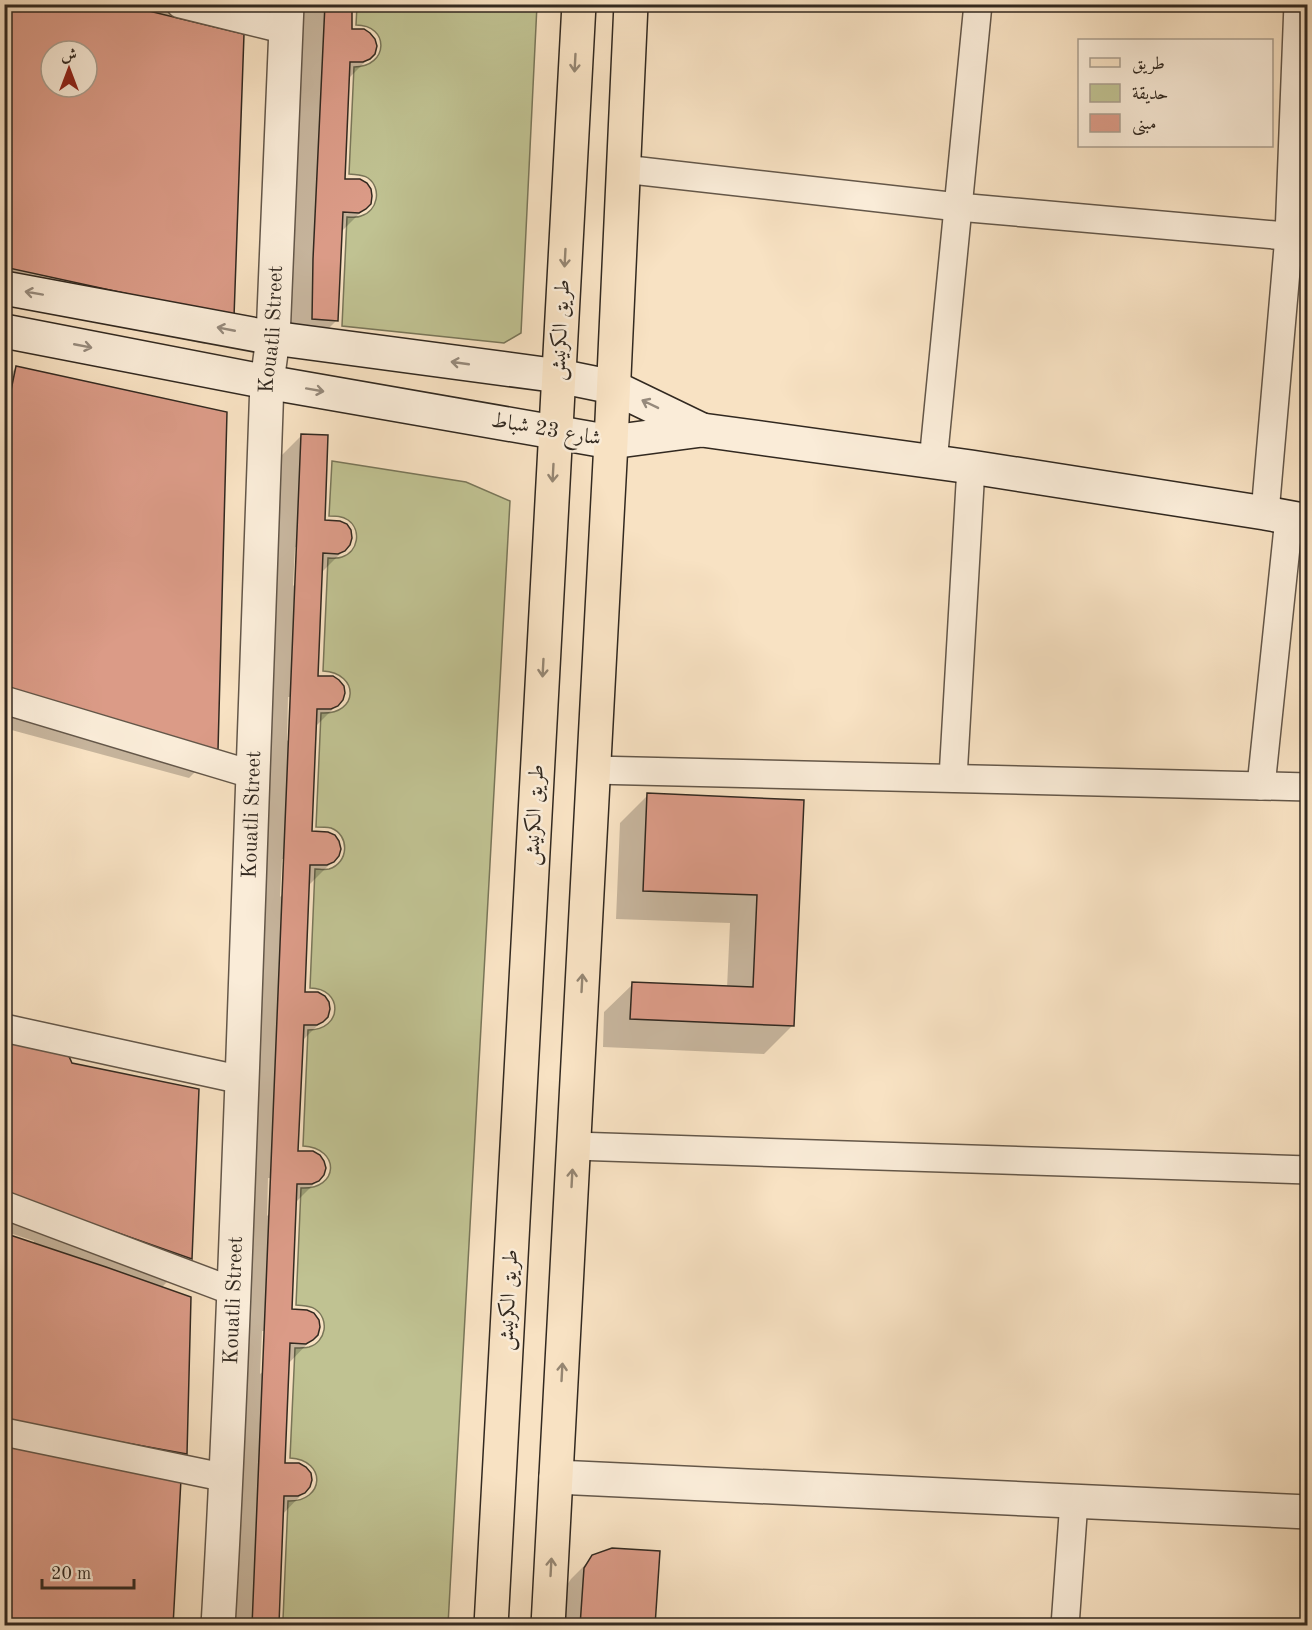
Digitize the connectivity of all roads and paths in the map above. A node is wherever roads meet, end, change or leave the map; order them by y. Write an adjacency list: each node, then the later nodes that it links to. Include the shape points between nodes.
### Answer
1 (180, 4): 6 (street)
2 (579, 4): 13 (main road, طريق الكرنيش, one-way to 13)
3 (632, 4): 7 (main road)
4 (978, 4): 8 (street)
5 (1298, 4): 9 (street)
6 (287, 17): 12 (street, Kouatli Street)
7 (623, 169): 8 (street); 15 (main road)
8 (958, 207): 9 (street); 19 (street)
9 (1298, 237): 21 (street)
10 (4, 288): 12 (street, one-way to 10)
11 (4, 331): 14 (street, شارع 23 شباط, one-way to 14)
12 (273, 338): 13 (street, one-way to 12); 14 (street, Kouatli Street)
13 (559, 376): 15 (street); 17 (main road, طريق الكرنيش)
14 (267, 382): 17 (street, شارع 23 شباط, one-way to 17); 24 (street, Kouatli Street)
15 (613, 387): 16 (street, one-way to 15); 18 (main road)
16 (702, 430): 18 (street, شارع 23 شباط); 19 (street)
17 (555, 431): 18 (street, شارع 23 شباط); 40 (main road, طريق الكرنيش, one-way to 40)
18 (611, 442): 23 (main road)
19 (933, 462): 20 (street)
20 (971, 467): 21 (street); 25 (street)
21 (1287, 517): 26 (street)
22 (4, 700): 24 (street)
23 (594, 770): 25 (street); 30 (main road, one-way to 23)
24 (254, 775): 29 (street, Kouatli Street)
25 (953, 778): 26 (street)
26 (1261, 786): 27 (street)
27 (1308, 787)
28 (4, 1028): 29 (street)
29 (242, 1080): 33 (street, Kouatli Street)
30 (574, 1146): 31 (street); 35 (main road, one-way to 30)
31 (1308, 1170)
32 (4, 1205): 33 (street)
33 (235, 1292): 36 (street, Kouatli Street)
34 (4, 1432): 36 (street)
35 (556, 1477): 37 (street); 41 (main road, one-way to 35)
36 (227, 1478): 39 (street, Kouatli Street)
37 (1074, 1501): 38 (street); 42 (street)
38 (1308, 1512)
39 (218, 1626)
40 (491, 1626)
41 (548, 1626)
42 (1065, 1626)

